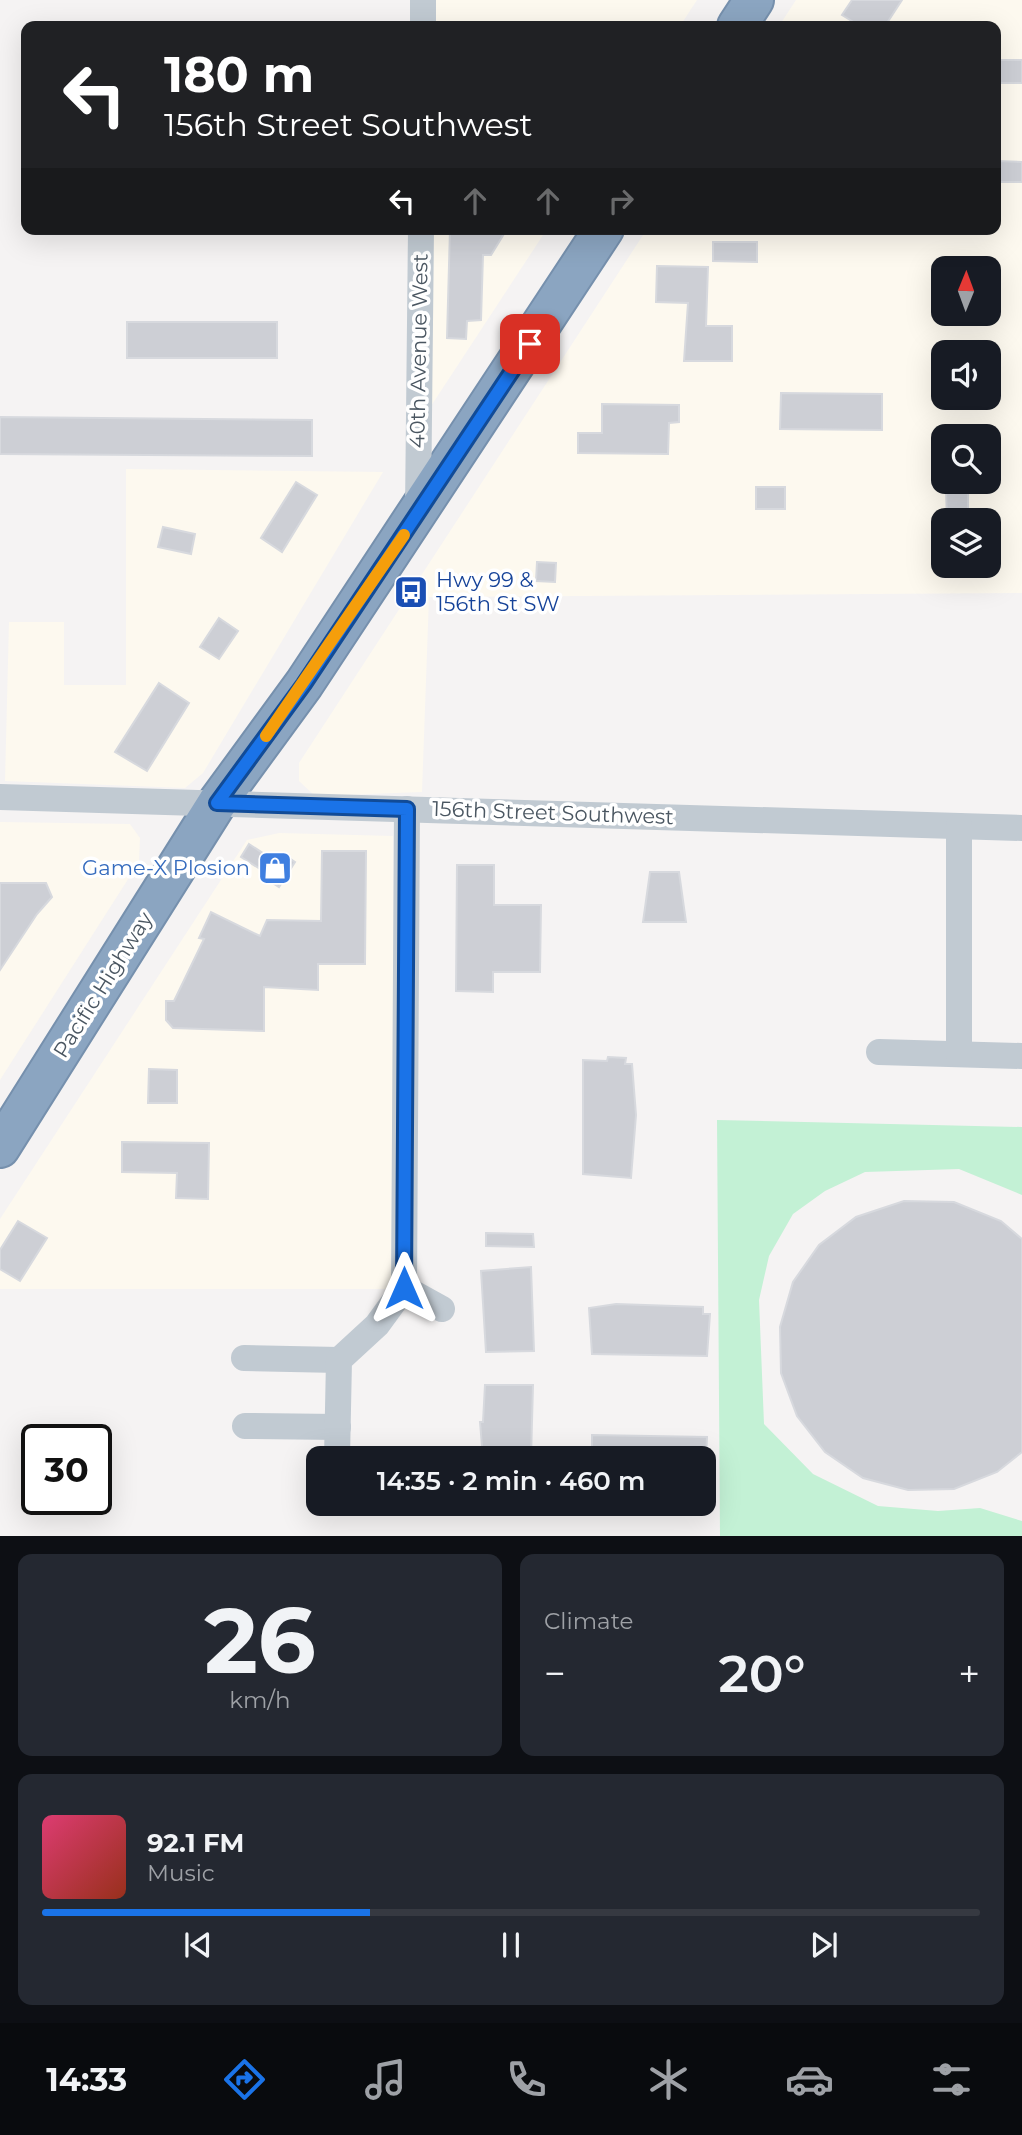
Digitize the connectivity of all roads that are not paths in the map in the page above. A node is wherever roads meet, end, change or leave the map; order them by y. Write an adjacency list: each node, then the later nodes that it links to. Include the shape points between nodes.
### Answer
1 (423, 0): 3 (street)
2 (754, 0): 4 (highway)
3 (423, 21)
4 (740, 21)
5 (421, 235): 7 (street, 40th Avenue West)
6 (600, 235): 7 (highway, Pacific Highway)
7 (418, 515): 9 (highway, Pacific Highway)
8 (0, 797): 9 (street, 156th Street Southwest)
9 (217, 803): 10 (street, 156th Street Southwest); 16 (highway, Pacific Highway)
10 (407, 809): 11 (street, 156th Street Southwest); 17 (street)
11 (959, 826): 12 (street, 156th Street Southwest); 14 (street)
12 (1022, 828)
13 (879, 1052): 14 (street)
14 (959, 1054): 15 (street)
15 (1022, 1056)
16 (0, 1148)
17 (404, 1288): 18 (street); 20 (street, via 377,1325)
18 (442, 1308)
19 (244, 1358): 20 (street)
20 (339, 1360): 22 (street)
21 (245, 1426): 22 (street)
22 (338, 1427): 23 (street)
23 (338, 1446)

